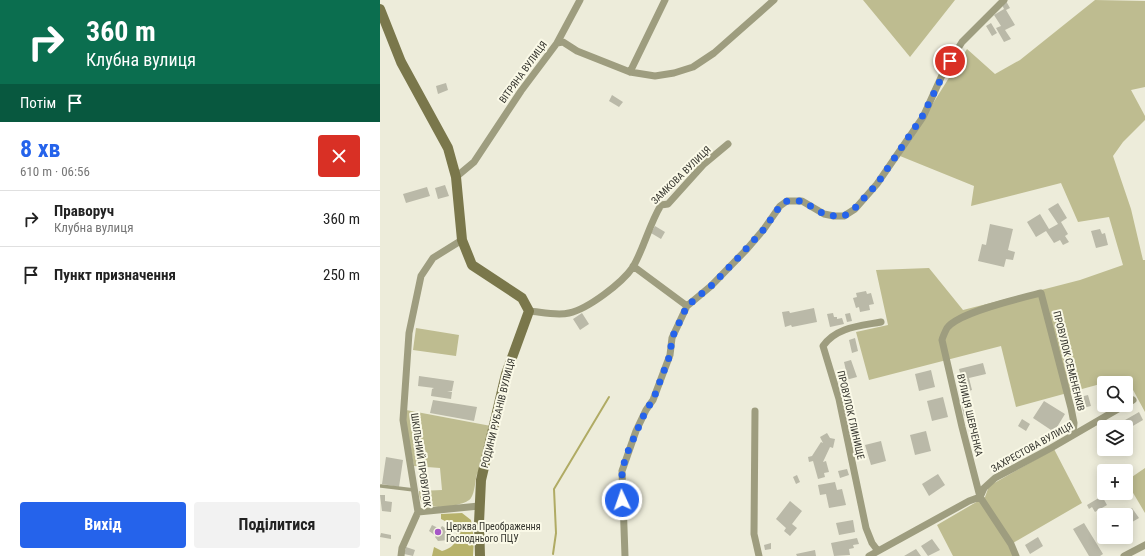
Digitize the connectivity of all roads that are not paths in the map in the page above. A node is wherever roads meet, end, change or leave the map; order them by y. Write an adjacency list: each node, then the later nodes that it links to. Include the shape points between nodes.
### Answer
1 (580, 0): 6 (street)
2 (665, 0): 7 (street)
3 (774, 0): 7 (street, ВІТРЯНА ВУЛИЦЯ, via 714,53 693,67 655,76)
4 (1004, 0): 13 (street, via 962,42 944,71 922,117 877,184 855,208 844,216 834,216 824,214 802,201 787,201 780,206 764,229 737,259)
5 (380, 9): 9 (street, via 401,62 448,148)
6 (557, 43): 7 (street, ВІТРЯНА ВУЛИЦЯ, via 563,42 577,51); 9 (street, ВІТРЯНА ВУЛИЦЯ, via 521,91 474,162)
7 (630, 72)
8 (728, 144): 11 (street, ЗАМКОВА ВУЛИЦЯ, via 704,164 668,204 661,206 655,214)
9 (456, 176): 10 (street)
10 (462, 240): 14 (street, via 472,265 522,298); 20 (street, ШКІЛЬНИЙ ПРОВУЛОК, via 433,258 421,276 409,332 403,420)
11 (633, 266): 13 (street); 14 (street, ЗАМКОВА ВУЛИЦЯ, via 588,305 569,313)
12 (1041, 293): 18 (street, ПРОВУЛОК СЕМЕНЕНКІВ, via 1071,408); 21 (street, ВУЛИЦЯ ШЕВЧЕНКА, via 956,321 947,328 942,340)
13 (687, 306): 28 (street, via 672,338 670,355 653,400 636,431 622,471)
14 (529, 311): 22 (street, РОДИНИ РУБАНІВ ВУЛИЦЯ, via 506,374 481,480)
15 (881, 322): 25 (street, ПРОВУЛОК ГЛИНИЩЕ, via 841,330 827,340 824,346 839,399 866,528)
16 (754, 411): 29 (street, via 754,534)
17 (1114, 412): 18 (street, ЗАХРЕСТОВА ВУЛИЦЯ)
18 (1073, 435): 21 (street, ЗАХРЕСТОВА ВУЛИЦЯ, via 995,478 984,488)
19 (381, 486): 20 (lane)
20 (414, 490): 23 (street, ШКІЛЬНИЙ ПРОВУЛОК)
21 (980, 497): 25 (street, ЗАХРЕСТОВА ВУЛИЦЯ); 31 (street, ВУЛИЦЯ ШЕВЧЕНКА)
22 (479, 506): 23 (street); 27 (street, РОДИНИ РУБАНІВ ВУЛИЦЯ)
23 (418, 512): 26 (street, ШКІЛЬНИЙ ПРОВУЛОК)
24 (1145, 545): 32 (street)
25 (878, 551): 30 (street, ЗАХРЕСТОВА ВУЛИЦЯ)
26 (401, 556)
27 (480, 556)
28 (625, 556)
29 (759, 556)
30 (869, 556)
31 (1016, 556)
32 (1124, 556)

